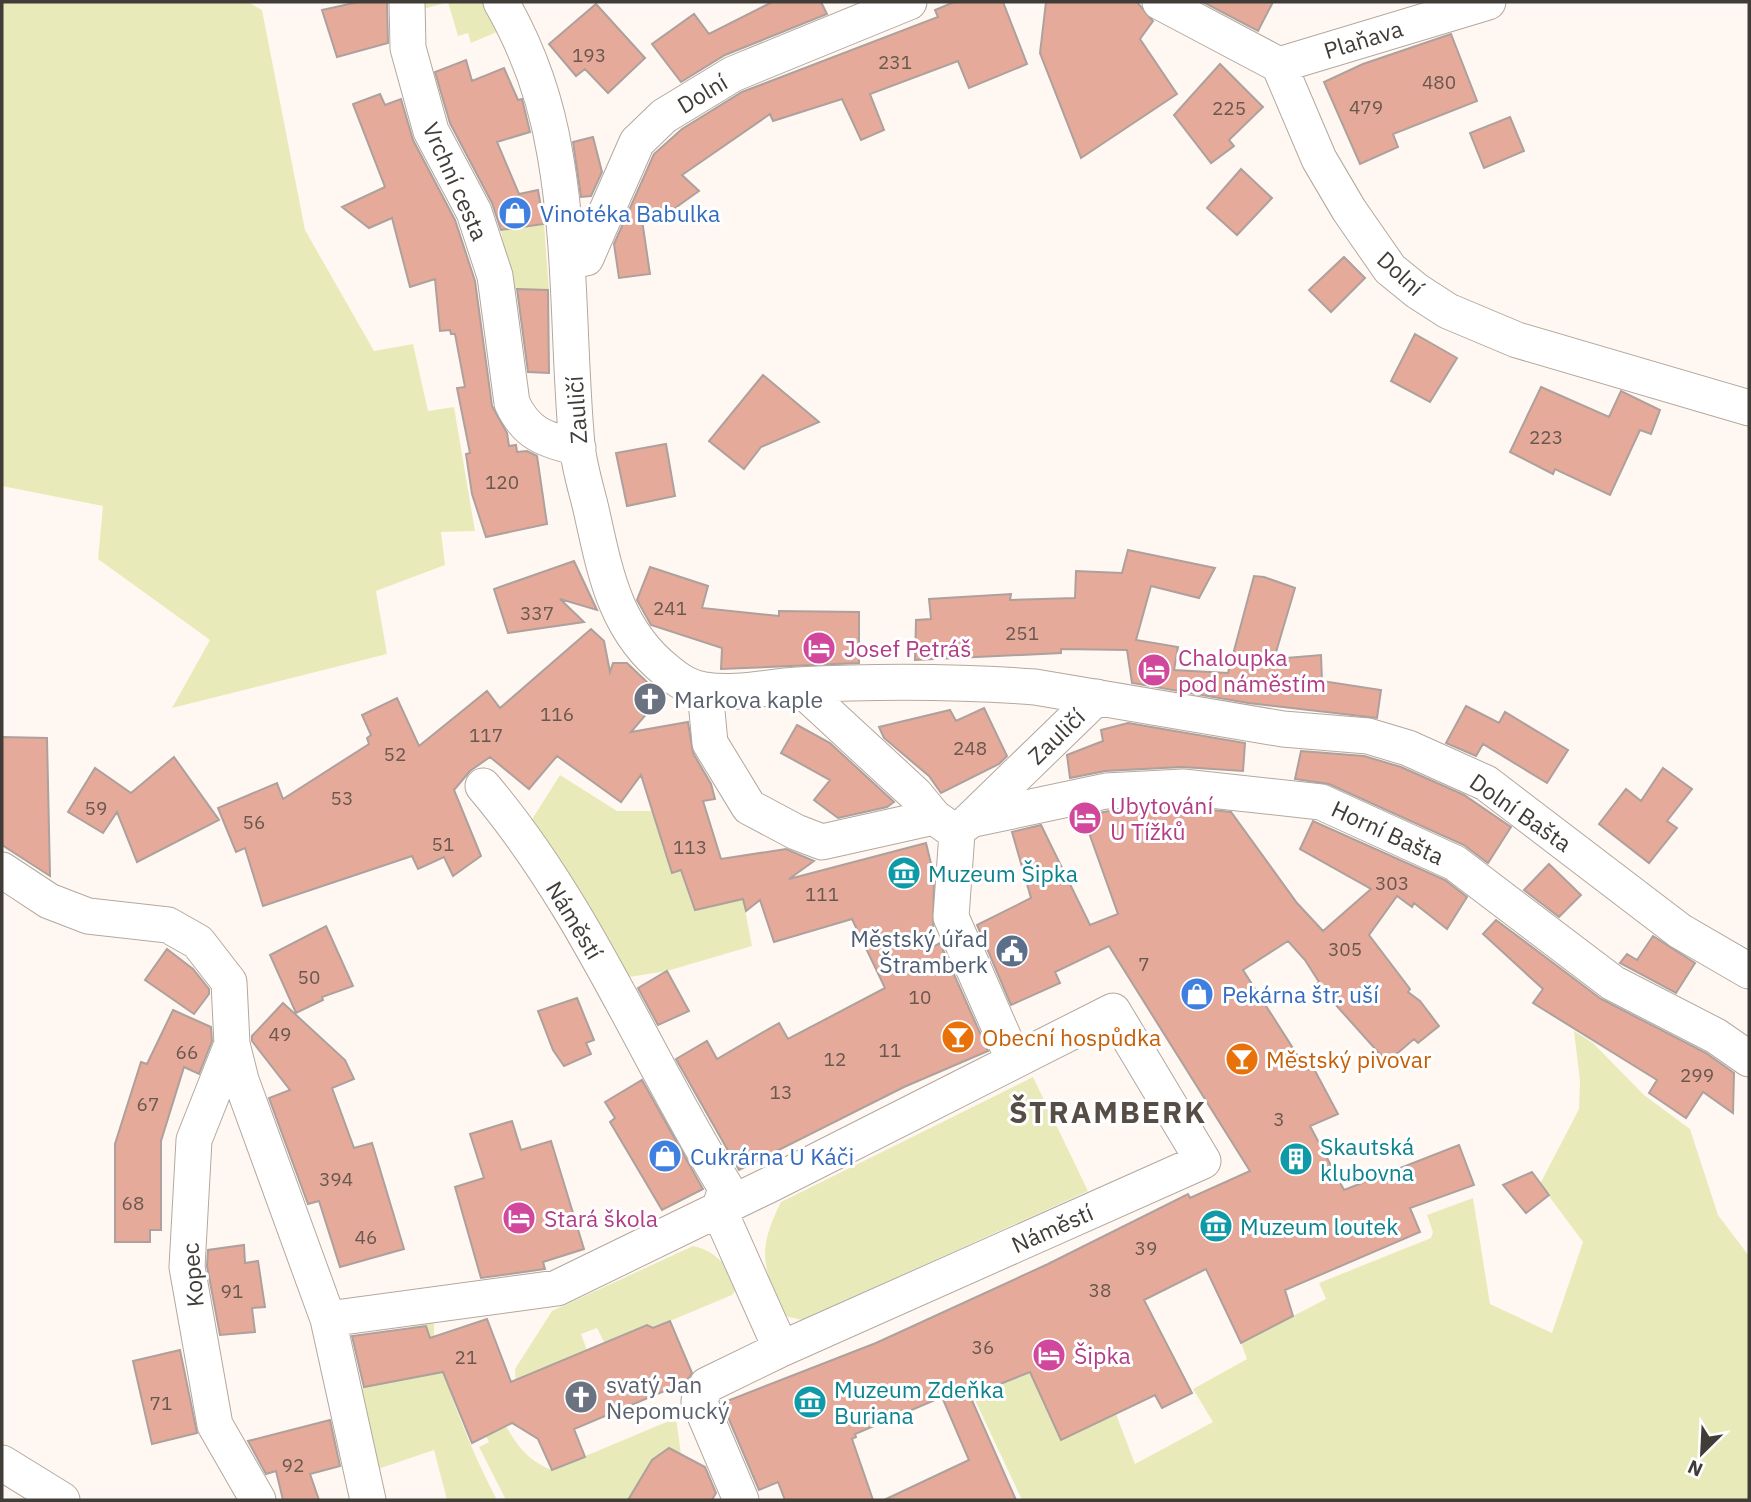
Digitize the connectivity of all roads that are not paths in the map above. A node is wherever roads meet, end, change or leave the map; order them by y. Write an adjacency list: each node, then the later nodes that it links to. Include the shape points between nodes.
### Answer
1 (407, 2): 9 (street, Vrchní cesta, via 408,48 431,131 474,212 495,276 512,403 520,421 544,438)
2 (501, 2): 7 (street, Zauličí, via 524,43 551,131)
3 (909, 2): 7 (street, Dolní, via 733,74 664,116 638,142 586,258)
4 (1160, 2): 6 (street)
5 (1488, 2): 6 (street, Plaňava)
6 (1279, 65): 8 (street, Dolní, via 1319,159 1349,210 1390,269 1417,291 1448,311 1517,340)
7 (568, 262): 9 (street, Zauličí)
8 (1749, 408)
9 (578, 448): 11 (street, Zauličí, via 605,570 626,627 639,647 682,684)
10 (797, 685): 11 (street, Zauličí); 12 (street, Zauličí, via 993,684); 14 (street, via 915,794)
11 (705, 690): 14 (street, Horní Bašta, via 710,743 749,807 822,842)
12 (1097, 697): 14 (street, Zauličí); 16 (street, Dolní Bašta, via 1283,729 1368,736 1444,763 1486,783 1680,931)
13 (483, 786): 20 (street, Náměstí, via 519,829 584,935 726,1188)
14 (954, 823): 18 (street, Horní Bašta, via 1106,791 1183,787 1321,802 1455,863 1613,983 1716,1036); 19 (street, via 951,917)
15 (2, 870): 17 (street, Kopec, via 50,901 88,916 168,925 198,942 229,982)
16 (1749, 971)
17 (232, 1044): 21 (street, Kopec); 25 (street, Kopec, via 194,1140 187,1267 215,1425)
18 (1749, 1059)
19 (1014, 1061): 20 (street, Náměstí); 22 (street, Náměstí, via 1114,1011 1203,1161)
20 (719, 1210): 21 (street, Náměstí, via 557,1287); 22 (street, Náměstí)
21 (328, 1319): 26 (street, Kopec)
22 (781, 1349): 27 (street, via 707,1385 699,1401)
23 (2, 1463): 24 (street)
24 (62, 1500)
25 (258, 1500)
26 (368, 1500)
27 (741, 1500)

